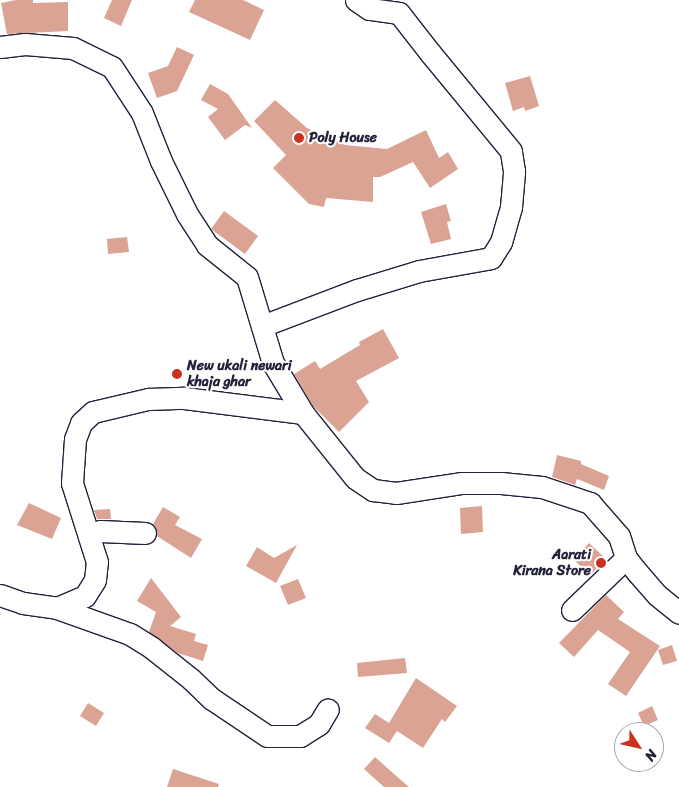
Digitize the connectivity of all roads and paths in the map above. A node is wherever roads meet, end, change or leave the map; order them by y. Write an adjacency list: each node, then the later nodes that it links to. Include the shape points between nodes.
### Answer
1 (356, 0): 3 (street, via 369,9 400,12 512,150 511,207 502,242 491,258 419,271 357,290)
2 (0, 47): 3 (street, via 25,44 74,48 112,67 142,113 187,214 202,238 247,277)
3 (262, 326): 4 (street, via 273,363)
4 (303, 413): 6 (street, via 184,398 148,398 94,412 81,423 75,439 72,483); 7 (street, via 356,478 374,490 396,493 462,483 542,487 590,503 619,536)
5 (145, 533): 6 (street, via 100,531)
6 (89, 536): 9 (street, via 97,562 96,580 85,596)
7 (626, 558): 10 (street); 11 (street, via 657,594)
8 (0, 595): 9 (street, via 23,603)
9 (57, 608): 12 (street, via 130,634 152,648 212,699 267,736 300,736 318,724)
10 (572, 610)
11 (679, 613)
12 (328, 709)

